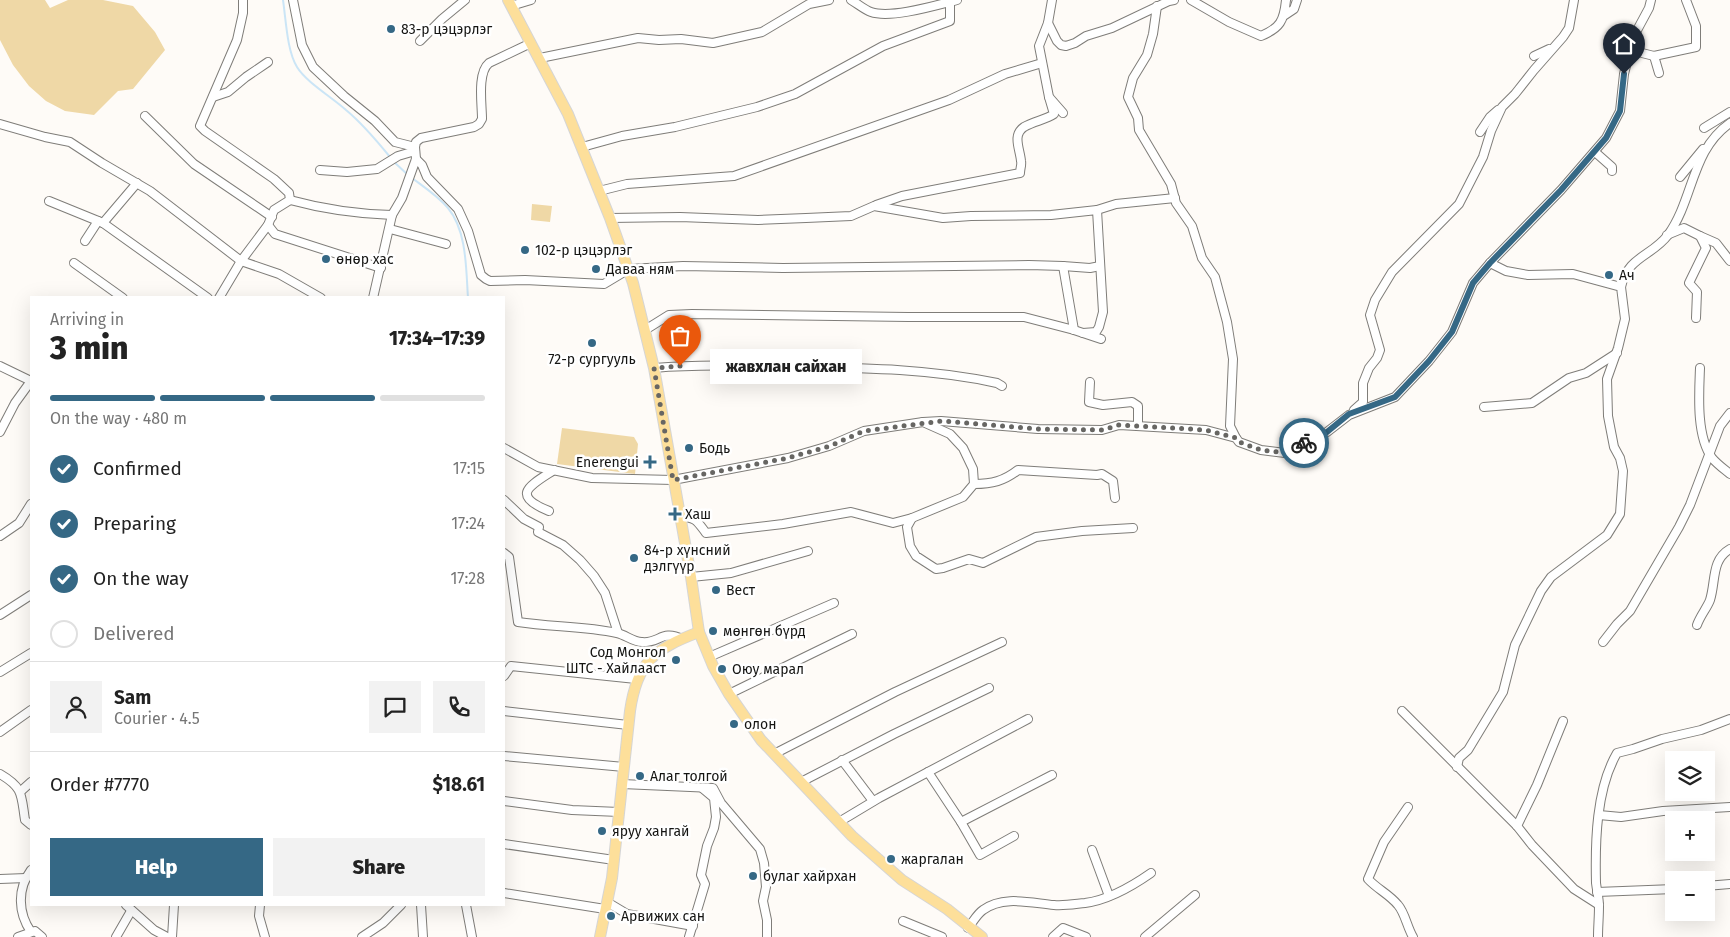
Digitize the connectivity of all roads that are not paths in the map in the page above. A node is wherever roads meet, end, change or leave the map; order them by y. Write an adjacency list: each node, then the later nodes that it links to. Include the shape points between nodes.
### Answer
1 (243, 0): 31 (street, via 237,40)
2 (293, 0): 43 (street, via 302,45 313,67 376,120 395,142)
3 (466, 0): 21 (street)
4 (531, 0): 17 (street)
5 (829, 0): 16 (street)
6 (851, 0): 15 (street, via 872,12 886,14)
7 (1052, 0): 20 (street)
8 (1174, 0): 18 (street)
9 (1191, 0): 19 (street, via 1261,36 1276,30)
10 (1286, 0): 19 (street)
11 (1297, 0): 19 (street, via 1294,9)
12 (1574, 0): 23 (street, via 1568,28)
13 (1651, 0): 24 (street)
14 (1686, 0): 26 (street, via 1696,26 1696,47)
15 (953, 1): 42 (street, via 950,21 883,46 795,94 757,108)
16 (808, 2): 27 (street, via 762,32 713,43 638,38)
17 (509, 3): 22 (main road)
18 (1157, 6): 20 (street, via 1066,46 1057,41); 50 (street, via 1147,55 1133,78 1128,97 1138,118 1139,130 1171,184)
19 (1285, 15)
20 (1048, 23): 29 (street, via 1039,46)
21 (420, 41)
22 (531, 43): 27 (main road); 43 (street, via 485,68 479,124 419,139 415,143)
23 (1555, 46): 25 (street); 33 (street)
24 (1630, 50): 26 (street); 44 (street, via 1620,111)
25 (1534, 56)
26 (1654, 56): 30 (street)
27 (540, 58): 42 (main road)
28 (268, 62): 31 (street, via 228,92)
29 (1042, 63): 32 (street); 49 (street, via 1005,74 949,100 734,176 627,184)
30 (1659, 73)
31 (214, 97): 51 (street, via 201,121 202,129 274,179 289,193)
32 (1049, 97): 35 (street); 53 (street, via 1054,114 1019,132 1020,173 902,196)
33 (1502, 107): 40 (street); 94 (street, via 1483,157 1459,204 1392,272 1375,300 1370,315 1380,350 1363,383 1363,402)
34 (1730, 112): 39 (street)
35 (1062, 113)
36 (145, 116): 56 (street, via 194,164)
37 (1730, 123): 41 (street)
38 (0, 124): 48 (street, via 70,142)
39 (1704, 128)
40 (1480, 132)
41 (1709, 142): 47 (street); 61 (street)
42 (582, 147): 49 (main road)
43 (416, 152): 45 (street, via 398,156 376,169); 55 (street, via 402,198); 72 (street, via 427,177 458,209 481,275 486,279 604,284)
44 (1595, 152): 46 (street, via 1612,167); 68 (street)
45 (320, 170)
46 (1612, 171)
47 (1680, 177)
48 (137, 183): 58 (street); 66 (street)
49 (599, 191): 57 (main road)
50 (1175, 198): 54 (street, via 1116,204); 98 (street, via 1192,226 1202,258 1215,277 1222,300 1232,359 1230,426)
51 (290, 200): 55 (street, via 312,206); 56 (street, via 274,210)
52 (49, 201): 58 (street)
53 (874, 206): 54 (street, via 943,218 1051,215); 57 (street, via 850,216 806,218)
54 (1097, 210): 70 (street)
55 (392, 215): 60 (street)
56 (272, 217): 59 (street)
57 (610, 218): 72 (main road)
58 (100, 222): 63 (street); 75 (street)
59 (268, 225): 66 (street); 71 (street, via 275,234)
60 (390, 229): 64 (street); 71 (street)
61 (1667, 235): 62 (street, via 1684,228); 73 (street, via 1650,252 1635,260 1623,276)
62 (1700, 236): 65 (street, via 1716,243); 79 (street, via 1706,248 1689,283 1697,292)
63 (85, 241)
64 (446, 244)
65 (1730, 261)
66 (241, 262): 76 (street); 77 (street, via 279,274)
67 (74, 263): 74 (street)
68 (1490, 263): 73 (street, via 1506,271 1528,275 1573,274); 94 (street, via 1473,283 1452,332 1429,361 1395,397)
69 (1063, 266): 70 (street); 72 (street, via 683,266); 81 (street)
70 (1100, 266): 82 (street, via 1103,312 1096,332)
71 (381, 268): 78 (street)
72 (629, 270): 80 (main road)
73 (1620, 287): 84 (street, via 1625,319)
74 (120, 296)
75 (205, 296)
76 (221, 296)
77 (318, 296)
78 (374, 296)
79 (1696, 318)
80 (645, 330): 81 (street, via 669,315 692,314 1024,317); 86 (main road)
81 (1074, 330): 82 (street)
82 (1083, 333): 83 (street)
83 (1101, 339)
84 (1616, 352): 92 (street, via 1532,403); 148 (street, via 1606,380 1608,416 1623,472 1620,514 1608,535 1551,577 1541,591 1515,645 1503,692 1468,750 1459,758)
85 (0, 366): 88 (street)
86 (654, 368): 91 (street, via 702,365 937,372); 103 (main road)
87 (1700, 368): 100 (street, via 1703,437)
88 (30, 381)
89 (30, 382): 97 (street)
90 (1090, 382): 96 (street, via 1089,402 1103,405 1132,402 1138,406)
91 (1002, 386)
92 (1484, 406)
93 (1730, 413): 100 (street, via 1720,426)
94 (1349, 414): 98 (street, via 1327,432 1285,453 1261,450)
95 (924, 422): 96 (street, via 1038,429 1102,430 1119,425); 103 (street, via 864,431 830,446 788,458); 104 (street, via 950,434 963,448 973,469)
96 (1138, 426): 98 (street, via 1206,430)
97 (0, 432)
98 (1236, 438)
99 (505, 449): 101 (street, via 538,467)
100 (1709, 453): 102 (street); 128 (street, via 1690,505 1664,555 1630,611)
101 (554, 470): 103 (street, via 592,478); 108 (street, via 528,487 526,492 535,504)
102 (1730, 474)
103 (673, 480): 109 (main road)
104 (974, 484): 105 (street, via 994,483 1018,470 1102,474 1114,481); 110 (street, via 963,497)
105 (1115, 498)
106 (505, 501): 117 (street, via 524,519 540,526 538,532 563,545)
107 (30, 506): 112 (street, via 19,523)
108 (549, 511)
109 (680, 518): 110 (street, via 695,519 706,533 851,512 893,523); 116 (main road)
110 (912, 518): 111 (street, via 907,527 910,546 916,556 936,569 970,559 983,563 1036,537)
111 (1133, 528)
112 (0, 536)
113 (1730, 549): 122 (street, via 1716,565 1710,601)
114 (808, 551): 116 (street, via 731,573)
115 (505, 554): 124 (street, via 509,557 518,622)
116 (692, 576): 123 (main road)
117 (598, 583): 118 (street); 124 (street, via 605,593)
118 (589, 584)
119 (30, 596): 121 (street)
120 (834, 602): 130 (street)
121 (0, 615)
122 (1697, 625)
123 (699, 632): 126 (main road); 130 (main road)
124 (618, 633): 126 (street, via 642,642 670,634)
125 (852, 634): 135 (street)
126 (682, 639): 133 (main road, via 654,656)
127 (1002, 642): 144 (street)
128 (1603, 642)
129 (30, 653): 131 (street)
130 (709, 657): 135 (main road)
131 (0, 672)
132 (505, 675): 133 (street, via 511,666)
133 (636, 679): 142 (main road)
134 (989, 688): 146 (street)
135 (730, 694): 144 (main road)
136 (30, 711): 143 (street)
137 (505, 711): 142 (street)
138 (1402, 711): 148 (street)
139 (1028, 719): 149 (street)
140 (1730, 719): 162 (street, via 1617,753 1605,782)
141 (1563, 721): 166 (street)
142 (628, 725): 147 (main road)
143 (0, 732)
144 (774, 754): 152 (main road)
145 (505, 756): 147 (street)
146 (842, 760): 152 (street); 158 (street)
147 (624, 767): 154 (main road)
148 (1457, 767): 166 (street)
149 (928, 772): 158 (street); 164 (street)
150 (0, 774): 156 (street)
151 (1052, 775): 164 (street)
152 (801, 782): 163 (main road)
153 (30, 783): 156 (street)
154 (622, 784): 155 (street); 161 (main road)
155 (702, 788): 191 (street, via 714,798 716,818 701,875 705,884); 205 (street, via 713,788 760,849 766,887 763,901)
156 (21, 790): 165 (street, via 25,820)
157 (505, 801): 161 (street)
158 (873, 801): 163 (street)
159 (1408, 807): 210 (street, via 1384,842 1368,878 1399,906)
160 (1730, 807): 162 (street, via 1621,817)
161 (619, 812): 170 (main road)
162 (1599, 815): 178 (street)
163 (839, 822): 193 (main road, via 902,880 947,910)
164 (961, 822): 167 (street, via 980,854)
165 (30, 824)
166 (1517, 826): 182 (street, via 1574,888)
167 (1014, 836)
168 (505, 844): 170 (street)
169 (1092, 850): 181 (street)
170 (614, 860): 188 (main road)
171 (30, 872): 173 (street)
172 (1151, 873): 181 (street)
173 (26, 878): 174 (street); 192 (street, via 20,894 21,906 25,924)
174 (0, 879)
175 (1730, 884): 176 (street)
176 (1715, 885)
177 (1665, 889): 178 (street)
178 (1597, 892): 182 (street)
179 (505, 893): 188 (street)
180 (1195, 895): 209 (street)
181 (1109, 896): 193 (street, via 1087,903 1054,905 1018,901 993,904 982,911)
182 (1599, 904): 211 (street)
183 (174, 906): 198 (street)
184 (260, 906): 199 (street, via 259,916)
185 (400, 906): 200 (street)
186 (422, 906): 201 (street)
187 (466, 906): 202 (street)
188 (606, 906): 191 (street, via 627,914); 203 (main road)
189 (129, 908): 196 (street); 197 (street)
190 (903, 921): 206 (street)
191 (693, 926): 204 (street)
192 (31, 932): 194 (street); 195 (street, via 35,931)
193 (975, 934)
194 (18, 937)
195 (42, 937)
196 (116, 937)
197 (167, 937)
198 (172, 937)
199 (265, 937)
200 (362, 937)
201 (423, 937)
202 (472, 937)
203 (600, 937)
204 (689, 937)
205 (767, 937)
206 (942, 937)
207 (1053, 937): 208 (street, via 1063,928)
208 (1086, 937)
209 (1145, 937)
210 (1413, 937)
211 (1598, 937)

